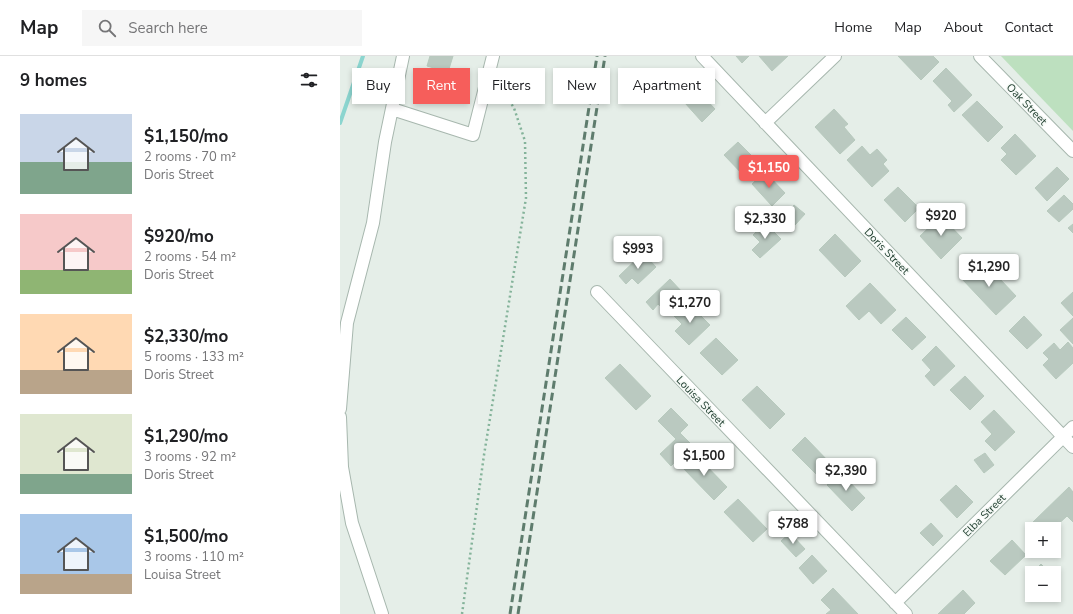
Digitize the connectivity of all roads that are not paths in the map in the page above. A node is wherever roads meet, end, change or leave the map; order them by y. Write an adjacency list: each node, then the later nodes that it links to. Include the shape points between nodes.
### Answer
1 (403, 56): 6 (street)
2 (493, 56): 6 (street, via 473,135)
3 (702, 56): 7 (street, Doris Street)
4 (835, 56): 7 (street)
5 (980, 56): 8 (street, Oak Street)
6 (392, 109): 10 (street, via 373,223 347,323)
7 (765, 123): 13 (street, Doris Street)
8 (1073, 151)
9 (597, 292): 15 (street, Louisa Street)
10 (340, 410)
11 (340, 417): 16 (street, via 342,467 352,523)
12 (1073, 427): 13 (street, Elba Street)
13 (1063, 436): 14 (street, Doris Street); 15 (street, Elba Street)
14 (1073, 447)
15 (895, 603): 17 (street, Louisa Street)
16 (382, 614)
17 (906, 614)

